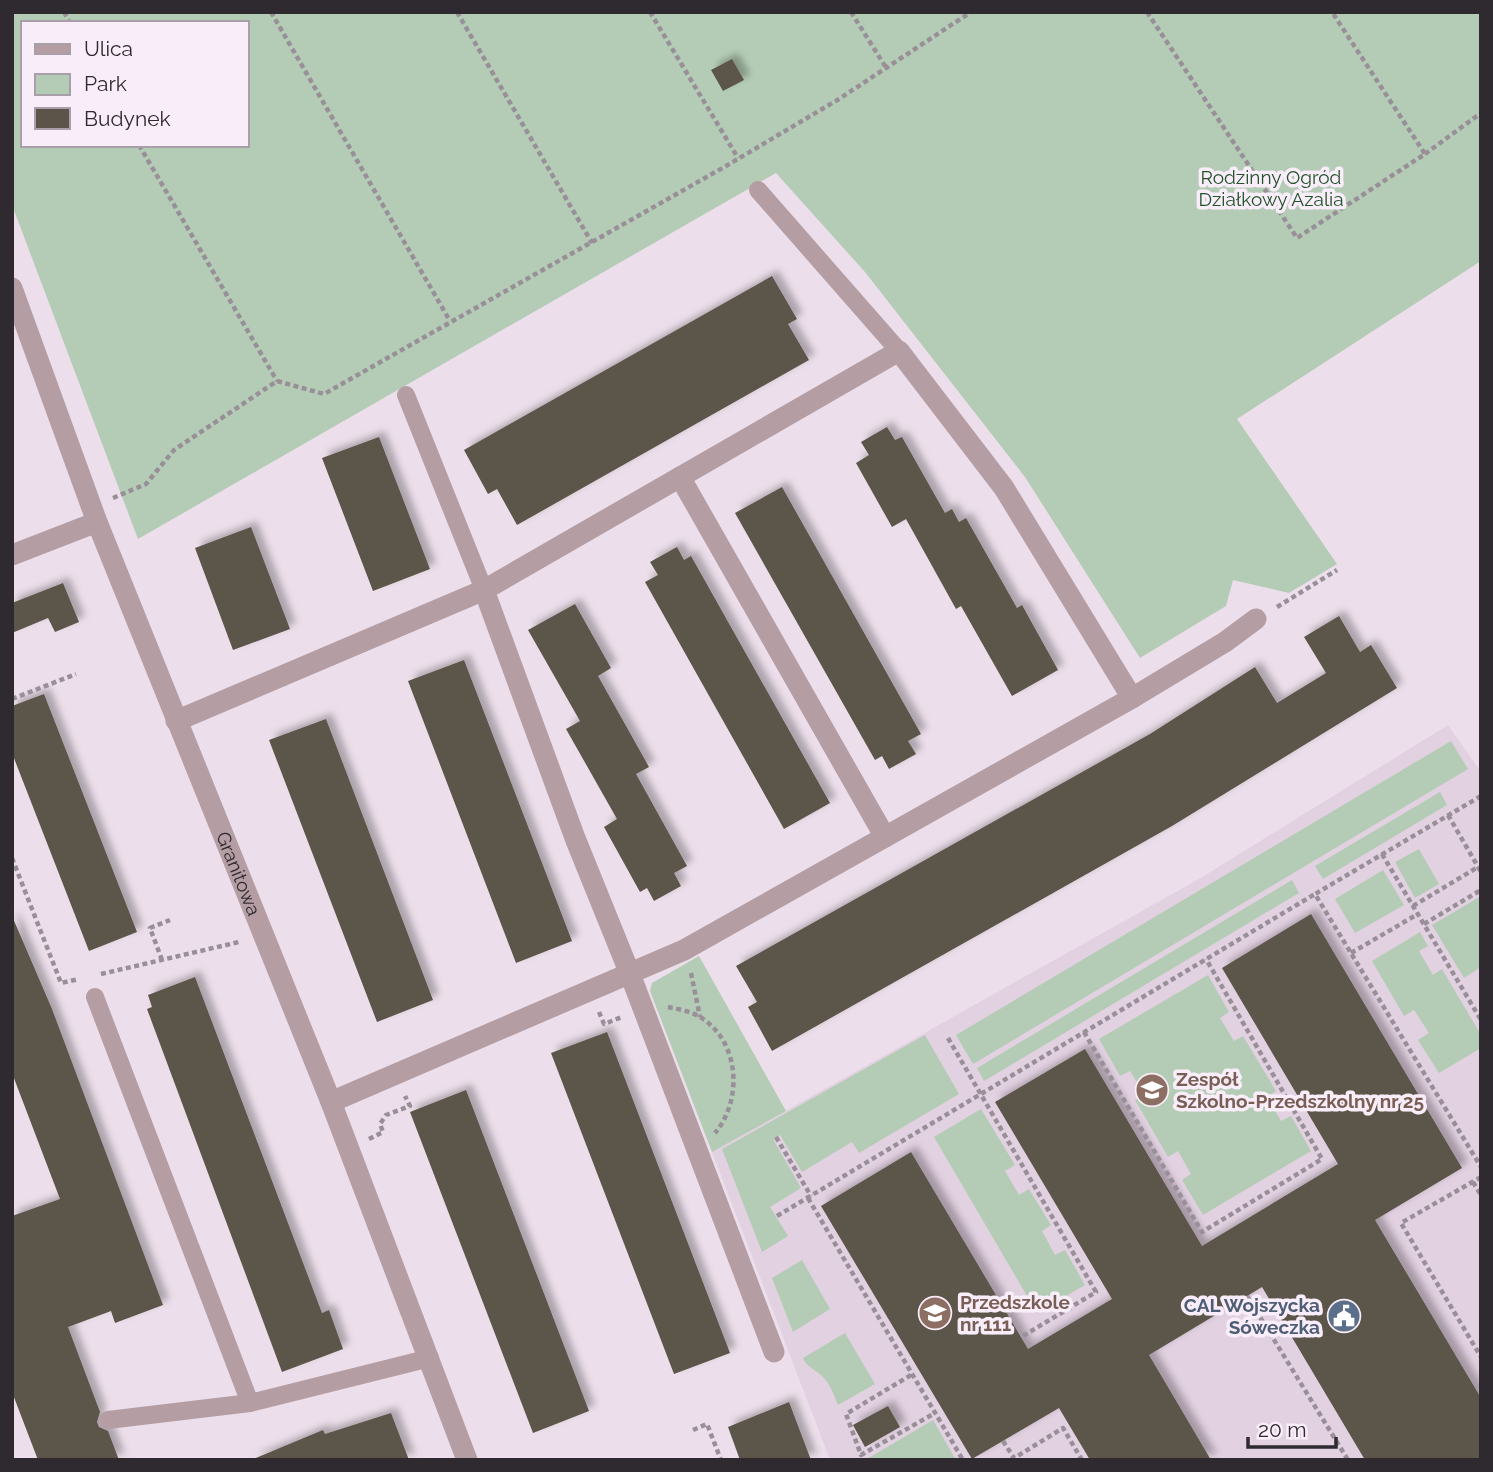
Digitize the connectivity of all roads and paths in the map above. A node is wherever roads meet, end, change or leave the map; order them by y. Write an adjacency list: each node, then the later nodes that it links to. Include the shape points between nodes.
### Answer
1 (271, 12): 16 (path)
2 (457, 12): 14 (path)
3 (650, 12): 12 (path)
4 (850, 12): 8 (path)
5 (971, 12): 8 (path)
6 (1147, 12): 11 (path, via 1297,238)
7 (1332, 12): 11 (path)
8 (885, 66): 12 (path, via 839,99)
9 (1481, 113): 11 (path)
10 (140, 147): 18 (path)
11 (1425, 154)
12 (738, 158): 14 (path)
13 (758, 190): 17 (lane)
14 (592, 243): 16 (path)
15 (12, 288): 22 (street, Granitowa)
16 (450, 321): 18 (path, via 324,394)
17 (899, 351): 20 (street); 28 (street, via 1004,488)
18 (277, 381): 21 (path, via 174,450 146,484)
19 (407, 394): 25 (lane)
20 (680, 477): 25 (street); 33 (street)
21 (107, 500)
22 (97, 522): 23 (street); 30 (street, Granitowa)
23 (12, 555)
24 (1337, 570): 26 (path)
25 (484, 590): 30 (street); 49 (street)
26 (1256, 619): 28 (street)
27 (76, 674): 29 (path)
28 (1132, 698): 33 (street)
29 (12, 699)
30 (176, 721): 60 (street, Granitowa)
31 (1481, 796): 32 (path)
32 (1448, 816): 34 (path); 36 (path)
33 (885, 837): 49 (street, via 687,948)
34 (1382, 854): 38 (path); 39 (path)
35 (12, 858): 50 (path, via 61,983)
36 (1479, 869): 39 (path)
37 (1481, 890): 42 (path)
38 (1315, 894): 44 (path); 45 (path)
39 (1413, 906): 40 (path)
40 (1418, 914): 42 (path); 44 (path)
41 (170, 920): 46 (path, via 150,928)
42 (1424, 924): 56 (path)
43 (249, 939): 46 (path)
44 (1351, 953): 63 (path)
45 (1206, 959): 57 (path); 57 (path, via 1322,1159 1202,1232)
46 (162, 960): 48 (path)
47 (691, 968): 55 (path)
48 (99, 974)
49 (630, 974): 60 (street); 62 (street)
50 (86, 977)
51 (95, 997): 75 (lane)
52 (594, 1000): 54 (path, via 604,1024)
53 (656, 1007): 55 (path)
54 (632, 1013)
55 (701, 1017): 62 (path, via 723,1041 734,1073 729,1111 721,1126 714,1135)
56 (1481, 1020)
57 (1084, 1032): 59 (path)
58 (948, 1038): 59 (path)
59 (981, 1094): 67 (path); 70 (path, via 1096,1292)
60 (331, 1102): 73 (street, Granitowa)
61 (776, 1137): 67 (path)
62 (694, 1144): 71 (street)
63 (1481, 1167)
64 (1481, 1177): 65 (path)
65 (1473, 1182): 66 (path); 72 (path, via 1401,1223)
66 (1481, 1195)
67 (810, 1197): 68 (path); 74 (path)
68 (777, 1216)
69 (1247, 1296): 85 (path)
70 (1023, 1336)
71 (774, 1352)
72 (1481, 1357)
73 (430, 1358): 75 (lane); 81 (street, Granitowa)
74 (911, 1375): 76 (path); 76 (path, via 846,1414 861,1455)
75 (250, 1403): 77 (lane)
76 (935, 1413): 83 (path)
77 (108, 1420)
78 (693, 1430): 82 (path, via 707,1424)
79 (1003, 1441): 80 (path)
80 (1013, 1459): 84 (path, via 1063,1427)
81 (467, 1460)
82 (721, 1460)
83 (963, 1460)
84 (1082, 1460)
85 (1348, 1460)

